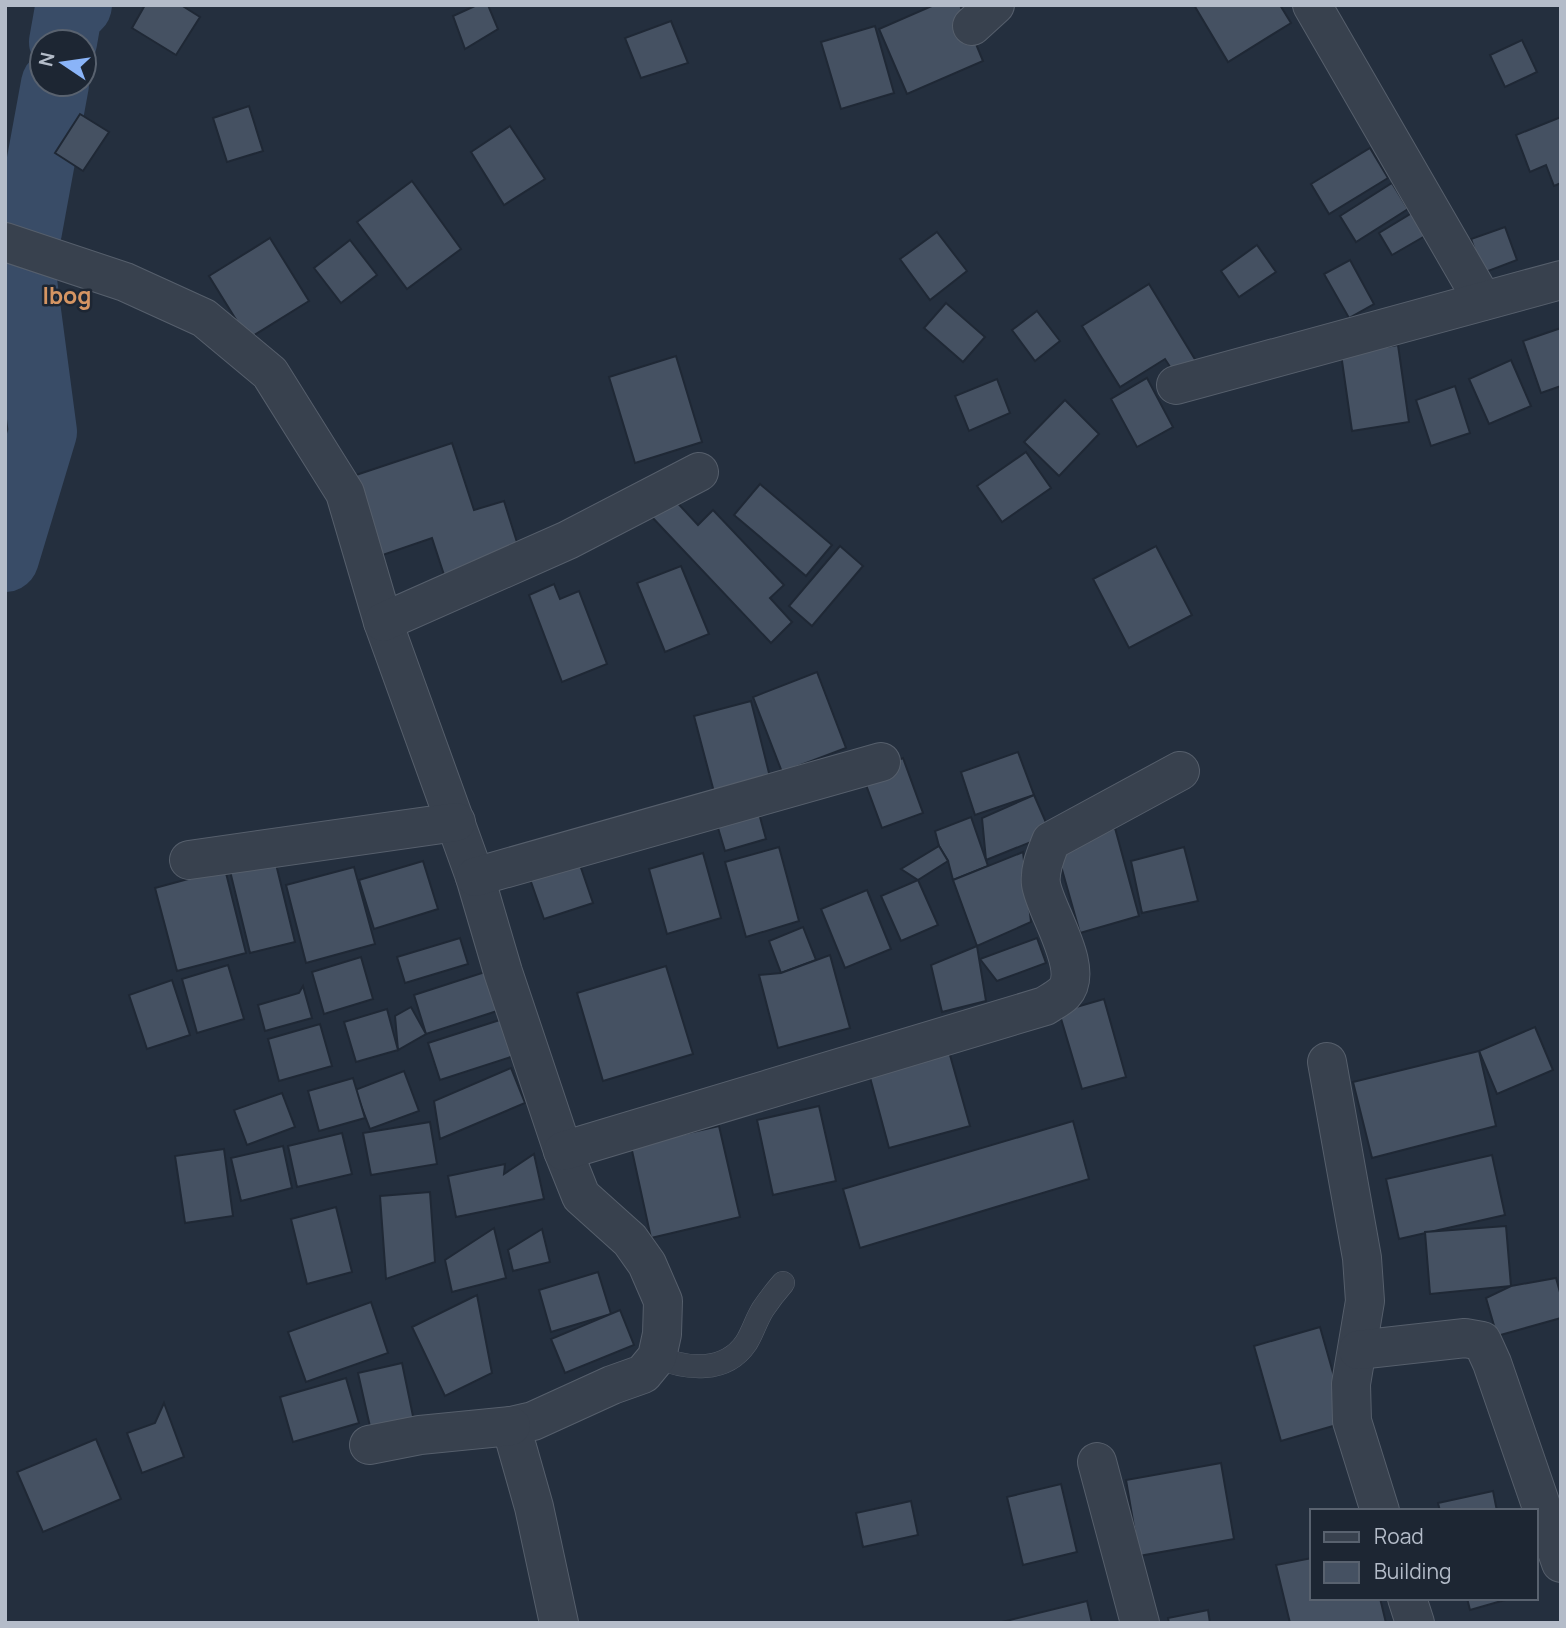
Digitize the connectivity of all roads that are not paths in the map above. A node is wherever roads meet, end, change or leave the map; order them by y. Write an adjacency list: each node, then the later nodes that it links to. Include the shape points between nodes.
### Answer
1 (1312, 5): 4 (street)
2 (5, 242): 7 (street, via 125,282 204,318 271,373 345,494)
3 (1561, 280): 4 (street)
4 (1483, 301): 5 (street)
5 (1176, 385)
6 (699, 472): 7 (street, via 568,540)
7 (383, 622): 10 (street)
8 (881, 762): 12 (street)
9 (1180, 771): 14 (street, via 1051,841 1041,883 1069,959 1071,978 1065,993 1045,1006)
10 (456, 822): 11 (street); 12 (street)
11 (189, 860)
12 (475, 877): 14 (street)
13 (1327, 1062): 16 (street, via 1362,1258 1365,1301)
14 (563, 1151): 17 (street, via 581,1196 647,1264 663,1301)
15 (783, 1283): 17 (lane, via 744,1346 732,1356 696,1368)
16 (1359, 1350): 21 (street, via 1351,1384 1352,1421); 22 (street, via 1465,1338 1482,1341)
17 (656, 1357): 18 (street, via 643,1374)
18 (511, 1426): 19 (street); 24 (street)
19 (369, 1445)
20 (1097, 1462): 25 (street)
21 (1379, 1509)
22 (1561, 1563)
23 (1408, 1600): 26 (street)
24 (559, 1623)
25 (1140, 1623)
26 (1415, 1623)

